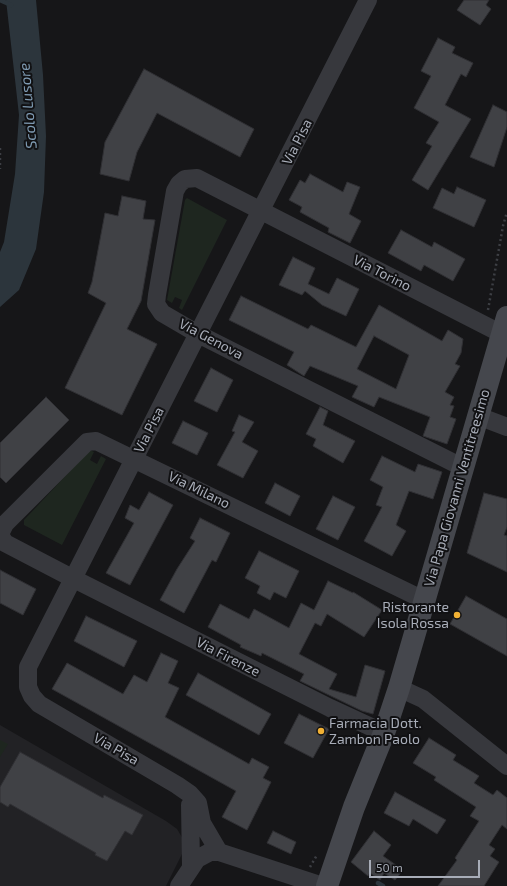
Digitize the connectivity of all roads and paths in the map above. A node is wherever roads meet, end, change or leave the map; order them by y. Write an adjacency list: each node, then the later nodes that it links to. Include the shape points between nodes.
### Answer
1 (368, 0): 4 (street, Via Pisa)
2 (0, 148): 3 (path)
3 (0, 169)
4 (261, 211): 6 (street, Via Torino); 7 (street, Via Pisa); 7 (street, Via Genova, via 197,178 190,177 179,184 175,191 156,304 162,313)
5 (507, 212): 6 (path, via 503,226)
6 (499, 322): 8 (main road, Via Papa Giovanni Ventitreesimo)
7 (198, 334): 10 (street, Via Pisa); 11 (street, Via Genova, via 454,463)
8 (478, 416): 9 (street); 11 (main road, Via Papa Giovanni Ventitreesimo)
9 (507, 428)
10 (135, 458): 12 (street, Via Milano, via 96,441 86,442 5,524); 13 (street, Via Pisa); 14 (street, Via Milano)
11 (464, 465): 14 (main road, Via Papa Giovanni Ventitreesimo)
12 (0, 535): 13 (street, Via Milano, via 5,543)
13 (74, 579): 16 (street, Via Firenze); 18 (street, Via Pisa, via 28,667 28,687 32,696 47,710)
14 (424, 600): 15 (main road, Via Papa Giovanni Ventitreesimo)
15 (399, 688): 16 (main road, Via Papa Giovanni Ventitreesimo); 17 (street, via 423,699)
16 (384, 733): 25 (main road, Via Papa Giovanni Ventitreesimo, via 354,807)
17 (507, 766)
18 (190, 794): 19 (street, Via Pisa, via 198,803 202,823); 21 (street)
19 (219, 852): 21 (street, via 204,855); 24 (street)
20 (318, 852): 22 (path, via 310,866)
21 (191, 865): 23 (street)
22 (305, 869)
23 (179, 886)
24 (323, 886)
25 (327, 886)

